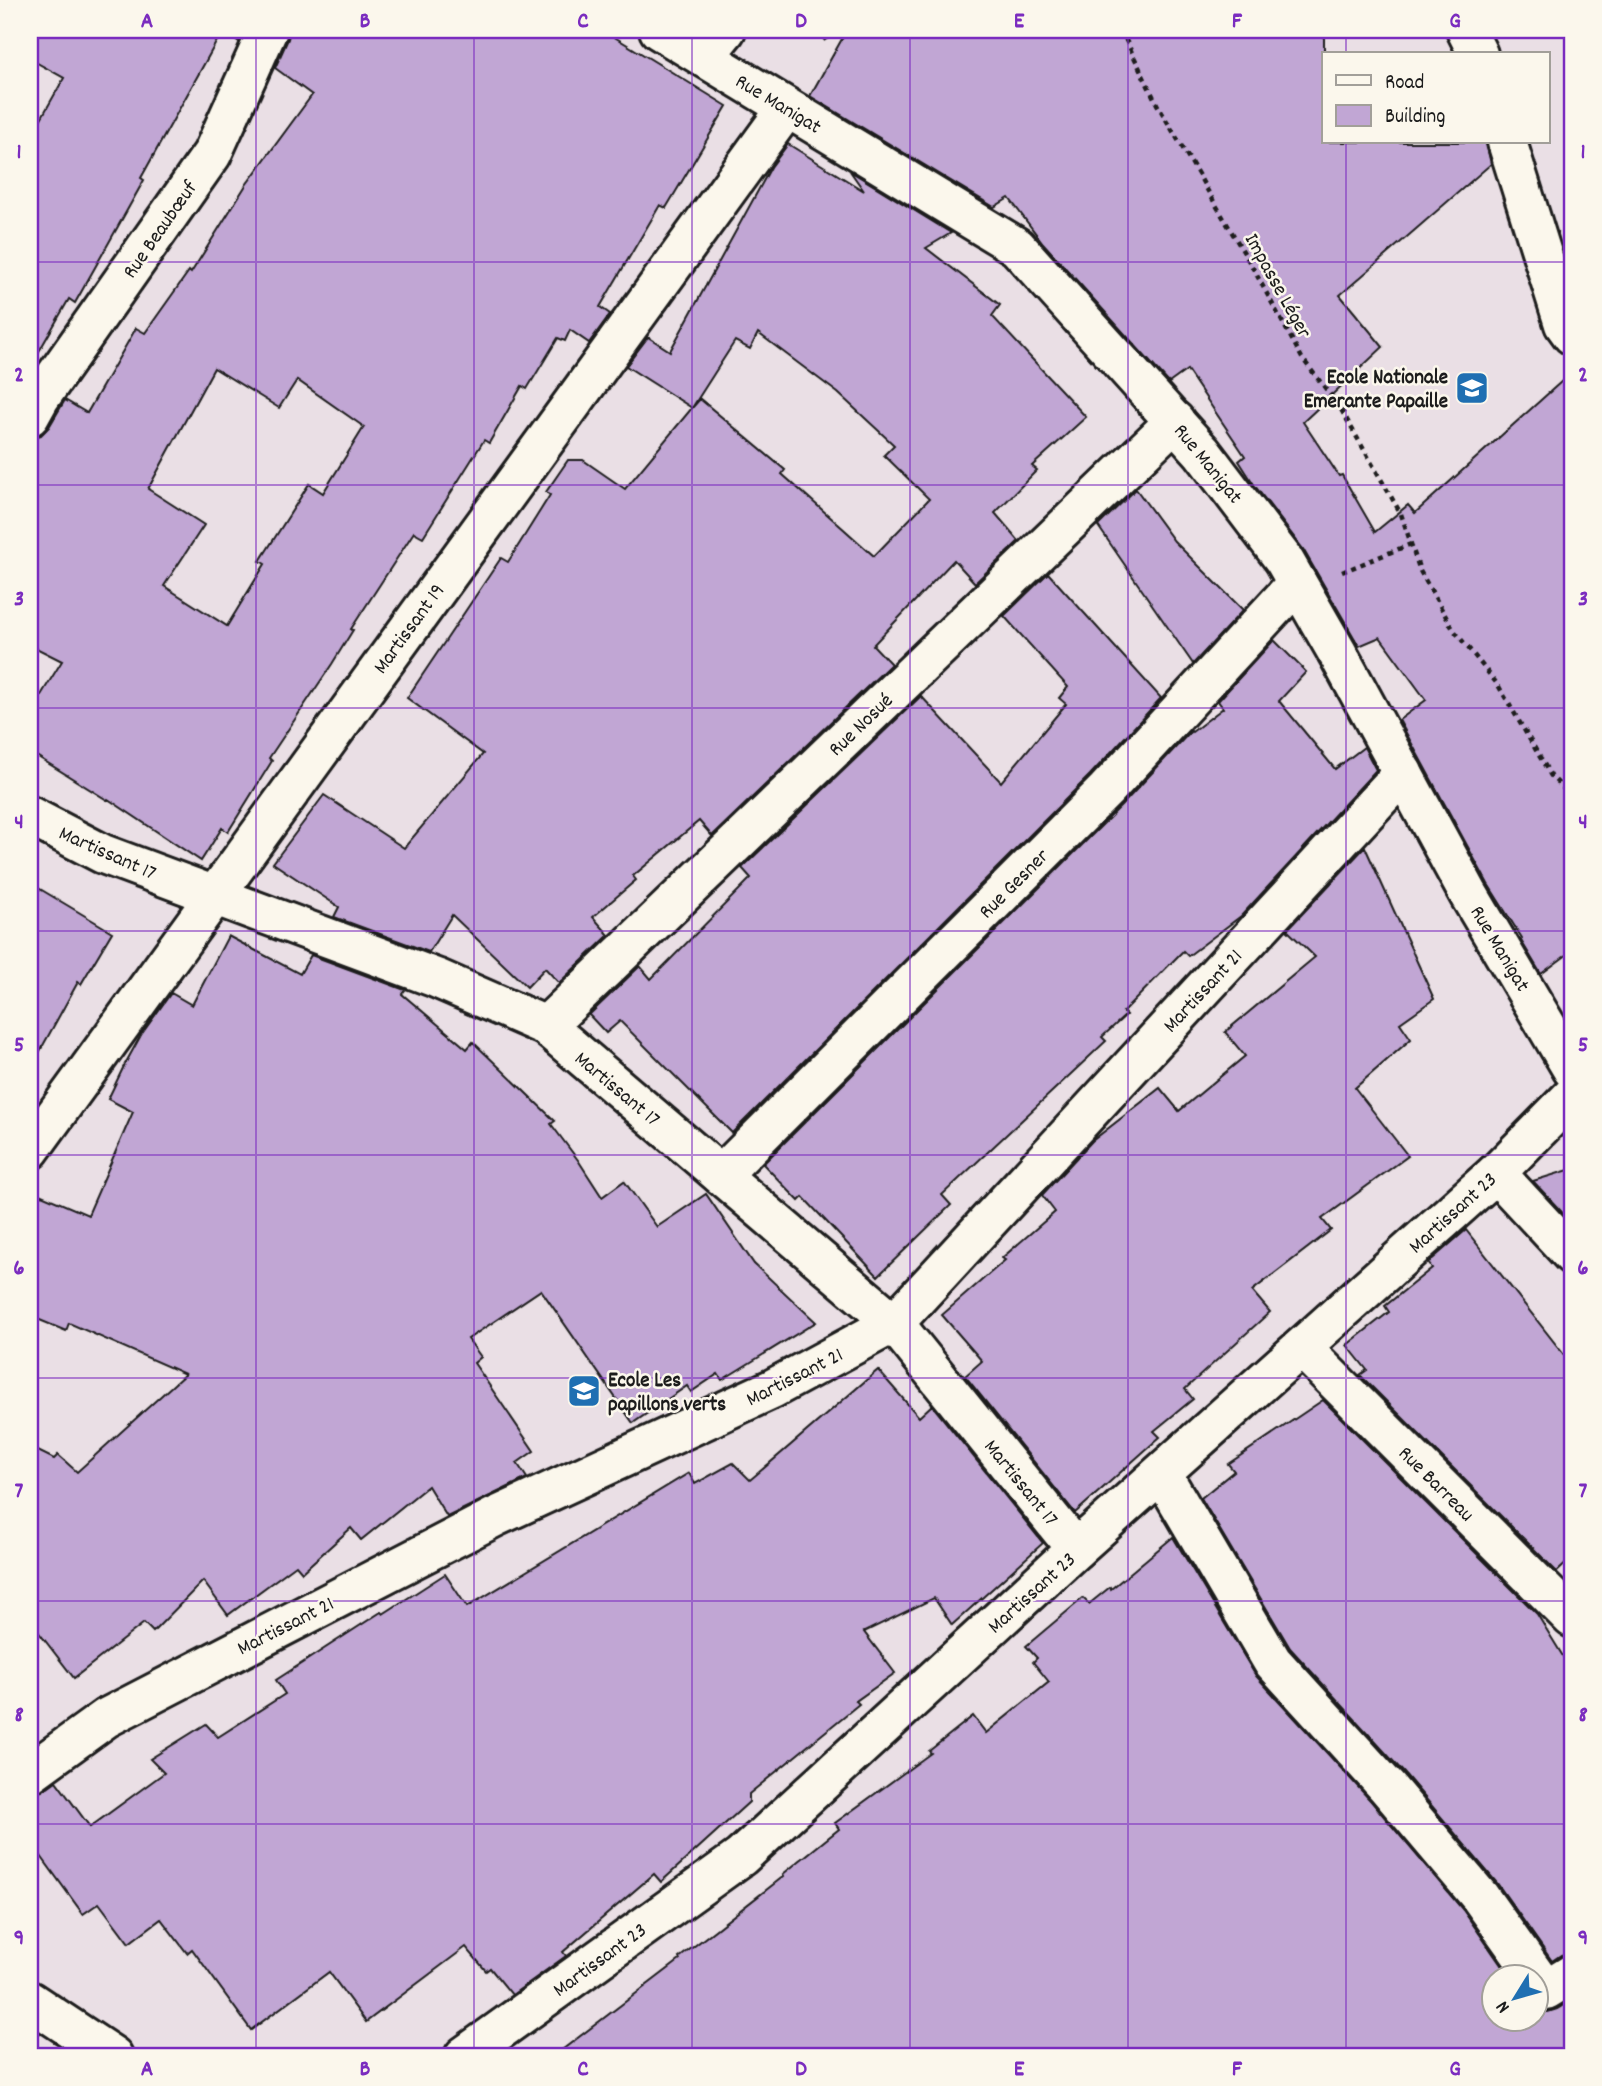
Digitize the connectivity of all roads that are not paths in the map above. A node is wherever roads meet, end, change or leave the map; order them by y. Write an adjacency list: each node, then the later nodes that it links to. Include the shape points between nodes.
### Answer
1 (268, 30): 9 (street, Rue Beaubœuf, via 212,154)
2 (659, 30): 4 (street, Rue Manigat)
3 (1466, 30): 5 (street)
4 (715, 43): 6 (street, Rue Manigat)
5 (1477, 52)
6 (787, 108): 10 (street, Rue Manigat, via 1017,247); 14 (street, Martissant 19)
7 (1508, 144): 8 (street, via 1564,324)
8 (1572, 335)
9 (33, 402)
10 (1175, 421): 11 (street, Rue Manigat, via 1268,538); 15 (street, Rue Nosué)
11 (1297, 583): 12 (street, Rue Manigat); 20 (street, Rue Gesner, via 1106,790)
12 (1403, 773): 16 (street, Rue Manigat); 22 (street, Martissant 21)
13 (30, 816): 14 (street, Martissant 17, via 103,854)
14 (214, 895): 15 (street, Martissant 17, via 436,978); 18 (street, Martissant 19)
15 (546, 1026): 20 (street, Martissant 17)
16 (1572, 1069)
17 (1572, 1096): 19 (street, Martissant 23)
18 (30, 1150)
19 (1496, 1173): 21 (street); 23 (street, Martissant 23)
20 (721, 1175): 22 (street, Martissant 17)
21 (1572, 1255)
22 (894, 1323): 25 (street, Martissant 17); 27 (street, Martissant 21, via 772,1389 495,1517 130,1705)
23 (1302, 1348): 24 (street, Martissant 23); 26 (street, Rue Barreau)
24 (1162, 1474): 25 (street, Martissant 23); 28 (street, via 1272,1661 1480,1898 1546,1990)
25 (1076, 1549): 31 (street, Martissant 23, via 741,1857)
26 (1572, 1618)
27 (30, 1773)
28 (1572, 1974)
29 (30, 2000): 30 (street)
30 (113, 2056)
31 (464, 2056)

